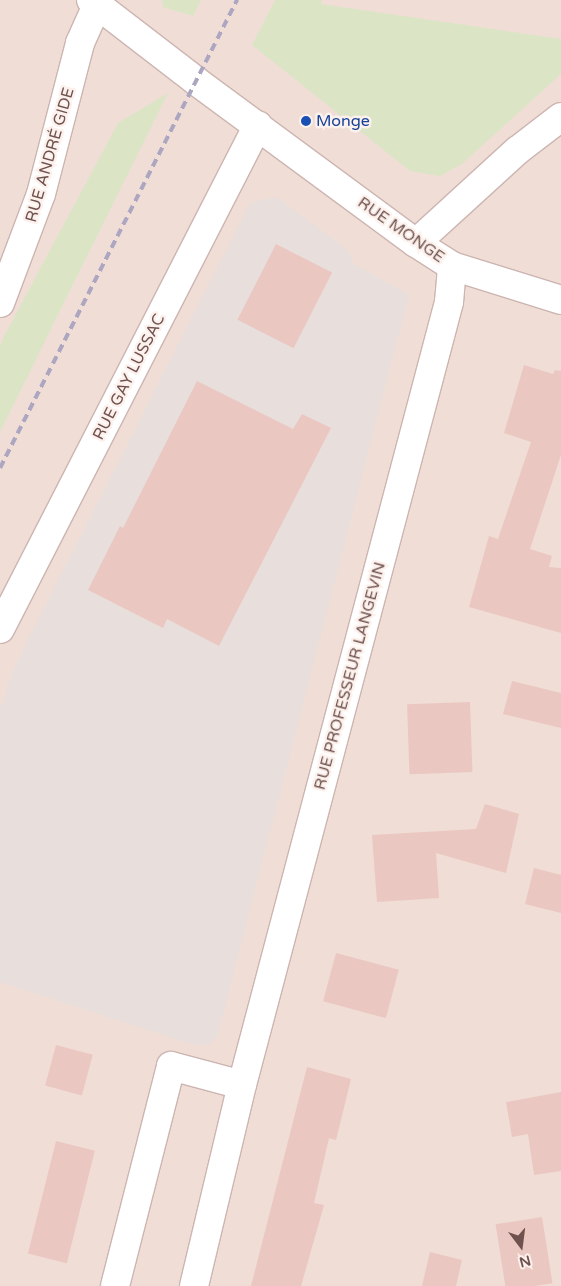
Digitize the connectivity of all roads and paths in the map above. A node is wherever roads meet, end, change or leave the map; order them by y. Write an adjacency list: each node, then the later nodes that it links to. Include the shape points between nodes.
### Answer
1 (94, 2): 3 (street, RUE MONGE); 7 (street, RUE ANDRÉ GIDE, via 80,43 41,194)
2 (561, 118): 4 (street, via 518,150)
3 (258, 125): 4 (street, RUE MONGE); 8 (street, RUE GAY LUSSAC)
4 (416, 243): 5 (street, RUE MONGE)
5 (452, 266): 6 (street, RUE MONGE); 9 (street, RUE PROFESSEUR LANGEVIN, via 449,302)
6 (561, 300)
7 (0, 303)
8 (0, 629)
9 (242, 1084): 10 (street, via 171,1066); 11 (street, RUE PROFESSEUR LANGEVIN)
10 (115, 1286)
11 (194, 1286)

